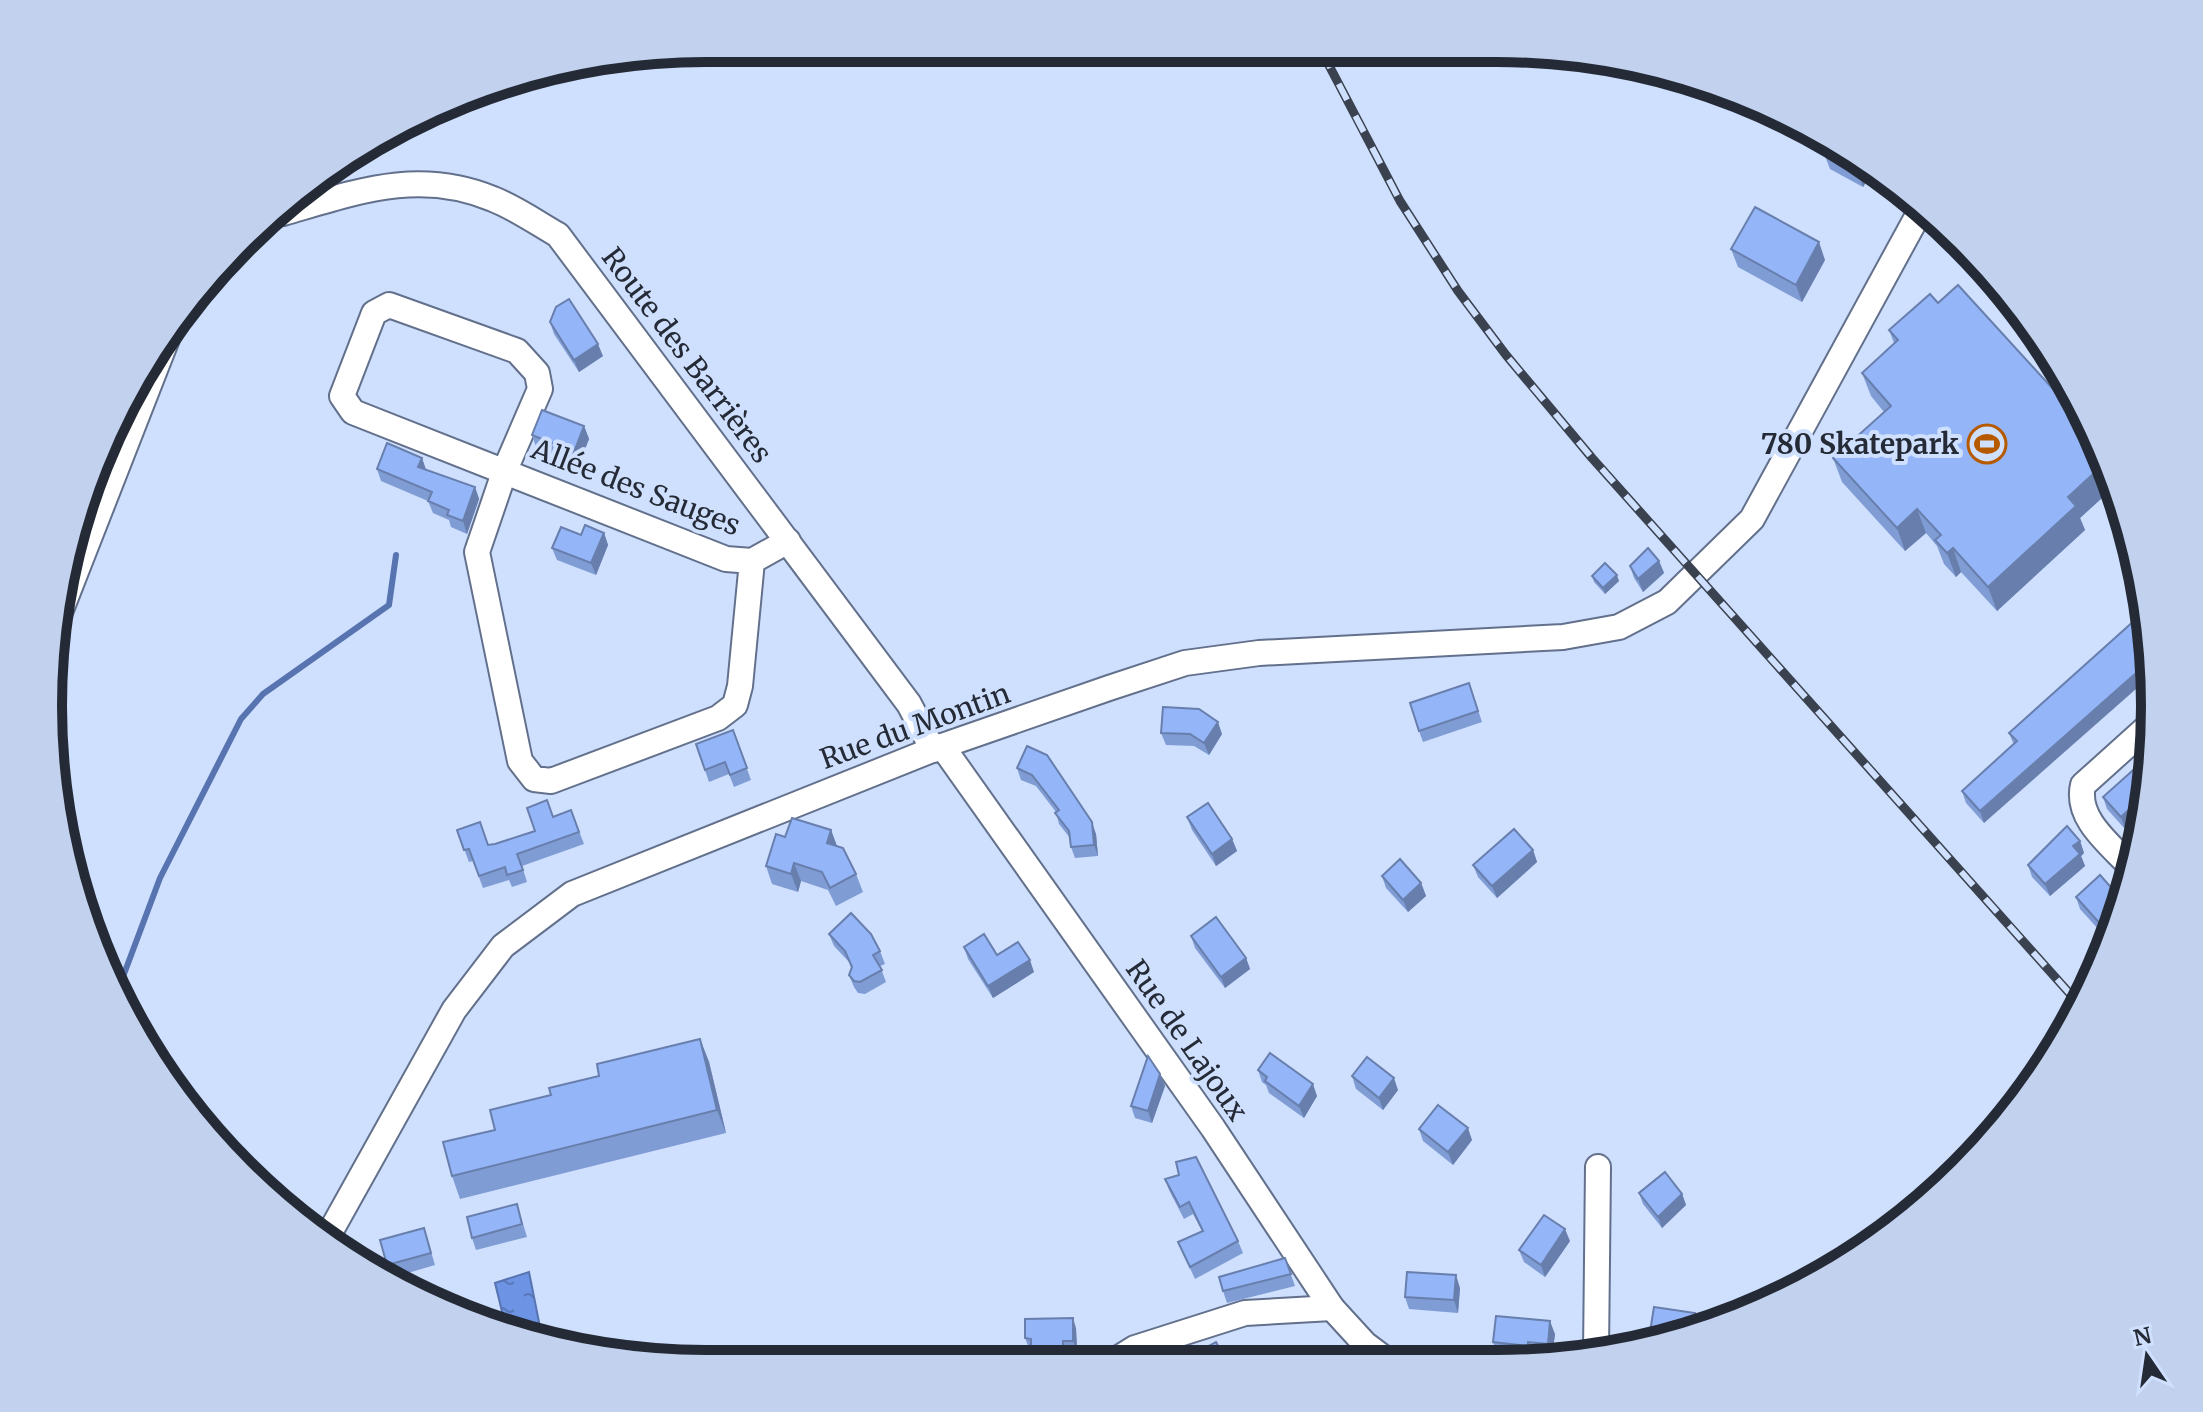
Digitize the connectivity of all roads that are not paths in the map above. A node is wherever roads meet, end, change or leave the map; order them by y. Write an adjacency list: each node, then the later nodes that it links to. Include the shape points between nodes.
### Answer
1 (296, 210): 5 (street, Route des Barrières, via 425,181 494,199 558,235)
2 (1917, 218): 9 (street, Rue du Montin, via 1752,519 1667,602 1619,627 1563,637 1259,653 1185,663)
3 (152, 378): 7 (street)
4 (505, 470): 4 (street, Allée des Sauges, via 353,412 342,396 374,313 389,305 502,345 517,351 537,373 540,389); 6 (street, Allée des Sauges, via 726,559); 6 (street, via 477,552 478,569 520,761 534,779 551,781 718,718 735,705)
5 (788, 541): 6 (street, Allée des Sauges); 9 (street, Route des Barrières)
6 (752, 561)
7 (76, 571)
8 (2140, 733): 10 (street, via 2083,785 2080,798 2083,813)
9 (938, 748): 12 (street, Rue du Montin, via 572,894 503,946 454,1010); 13 (street, Rue de Lajoux, via 1195,1103)
10 (2123, 858)
11 (1598, 1167): 14 (street)
12 (332, 1229)
13 (1332, 1308): 15 (street, via 1245,1313); 16 (street, Rue de Lajoux)
14 (1596, 1342)
15 (1132, 1350)
16 (1373, 1350)

